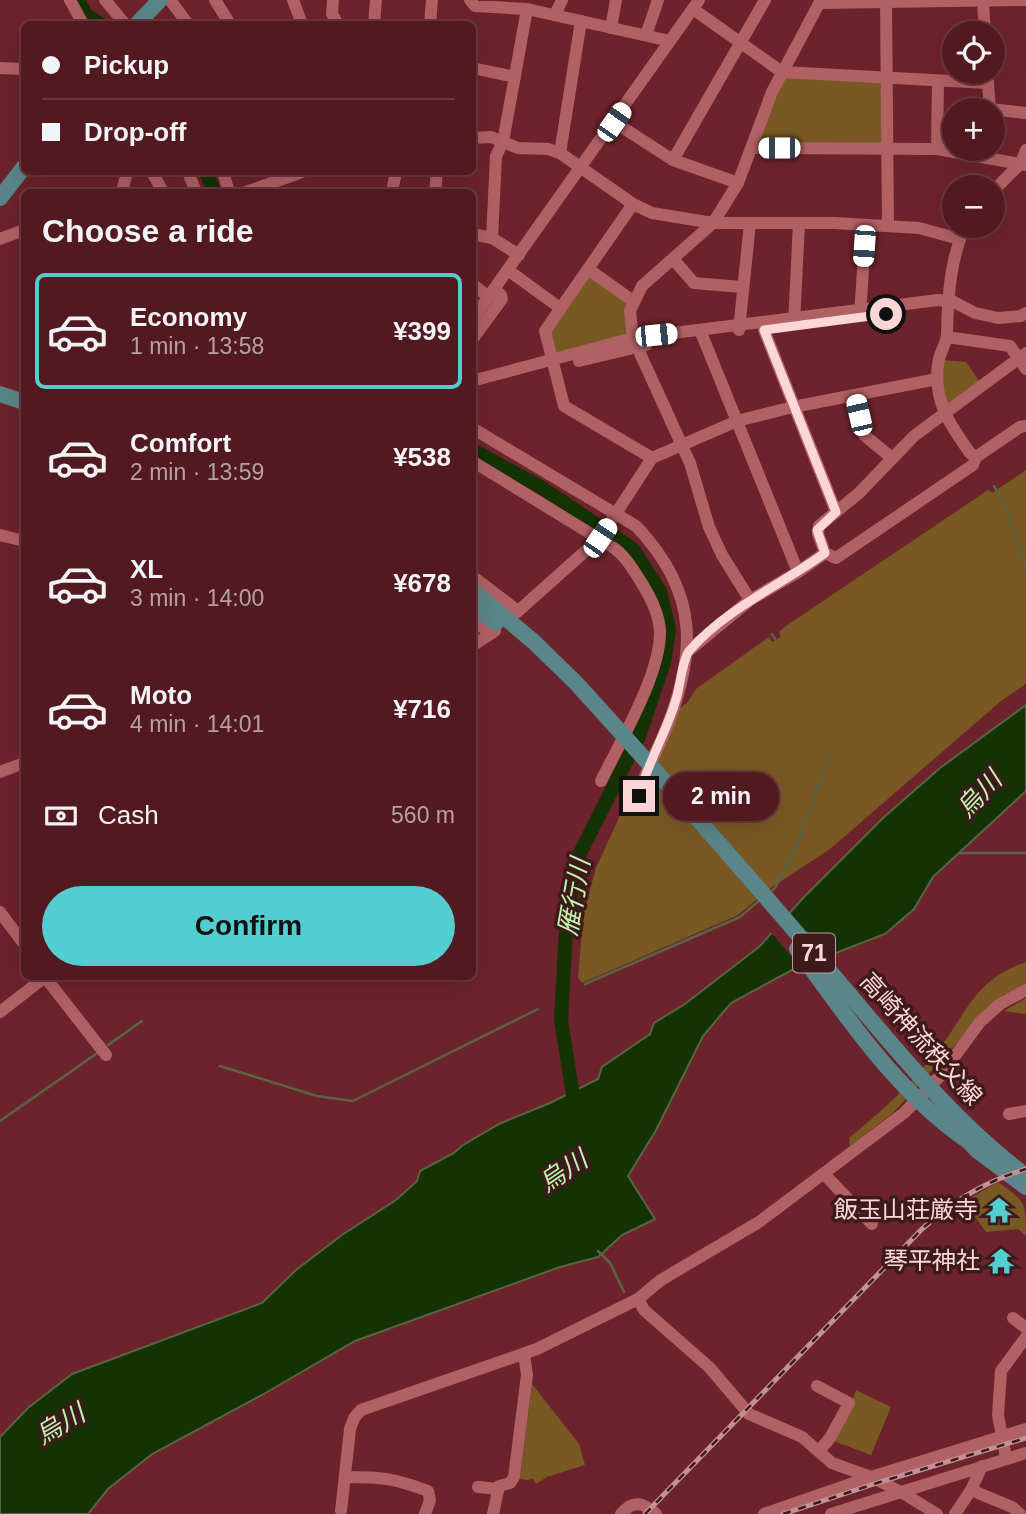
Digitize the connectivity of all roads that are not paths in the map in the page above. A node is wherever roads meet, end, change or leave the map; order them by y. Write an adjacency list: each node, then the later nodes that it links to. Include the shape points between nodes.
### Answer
1 (70, 0): 23 (street)
2 (105, 0): 24 (street)
3 (160, 0): 25 (main road)
4 (170, 0): 26 (street)
5 (215, 0): 27 (street)
6 (293, 0): 28 (street)
7 (333, 0): 29 (street)
8 (376, 0): 30 (street)
9 (432, 0): 31 (street)
10 (470, 0): 21 (street, via 475,6)
11 (562, 0): 22 (street)
12 (617, 0): 34 (street)
13 (658, 0): 35 (street)
14 (765, 0): 37 (street)
15 (820, 1): 18 (street); 41 (street)
16 (923, 1): 18 (street); 19 (street)
17 (1026, 1): 19 (street)
18 (886, 2): 43 (street)
19 (983, 2): 33 (street)
20 (696, 4): 36 (street); 37 (street)
21 (527, 9): 22 (street); 42 (street)
22 (555, 15): 32 (street)
23 (81, 21)
24 (122, 21)
25 (140, 21)
26 (186, 21)
27 (228, 21)
28 (301, 21)
29 (336, 21)
30 (374, 21)
31 (430, 21)
32 (581, 21): 34 (street); 55 (street)
33 (984, 21)
34 (611, 28): 35 (street)
35 (646, 35): 36 (street)
36 (670, 41): 48 (street)
37 (741, 43): 41 (street); 56 (street)
38 (0, 68): 39 (street)
39 (21, 69)
40 (476, 69): 42 (street)
41 (782, 72): 43 (street); 51 (street)
42 (514, 77): 50 (street)
43 (887, 78): 44 (street); 52 (street)
44 (938, 80): 45 (street); 53 (street)
45 (942, 80)
46 (988, 84): 47 (street, via 990,108)
47 (1026, 113)
48 (614, 122): 56 (street); 58 (street)
49 (476, 138): 50 (street)
50 (503, 142): 55 (street); 73 (street, via 496,156)
51 (752, 148): 52 (street); 62 (street)
52 (888, 149): 53 (street); 70 (street)
53 (937, 149): 57 (street)
54 (1026, 150): 57 (street)
55 (560, 153): 58 (street)
56 (673, 160): 62 (street)
57 (1024, 164): 61 (street)
58 (582, 168): 65 (street); 76 (street)
59 (21, 171): 64 (main road)
60 (295, 175): 63 (street)
61 (1005, 181)
62 (738, 184): 66 (street)
63 (262, 189)
64 (0, 198)
65 (633, 204): 66 (street, via 652,213); 78 (street)
66 (713, 223): 67 (street); 77 (street)
67 (750, 223): 68 (street); 81 (street)
68 (799, 223): 69 (street); 89 (street)
69 (866, 225): 70 (street); 87 (street)
70 (888, 226): 75 (street, via 919,228)
71 (21, 231): 74 (street)
72 (476, 235): 73 (street)
73 (492, 237): 76 (street)
74 (0, 239)
75 (959, 239): 84 (street)
76 (519, 255): 79 (street)
77 (673, 259): 81 (street, via 694,283); 83 (street, via 642,286)
78 (588, 269): 83 (street); 85 (street)
79 (508, 270): 82 (street); 85 (street)
80 (476, 286): 82 (street)
81 (742, 287): 91 (street)
82 (492, 293): 88 (street); 93 (street, via 502,299)
83 (633, 301): 95 (street, via 630,325)
84 (947, 302): 86 (street, via 998,318); 87 (street); 94 (street)
85 (560, 309): 97 (street, via 545,331)
86 (1026, 313)
87 (860, 314): 89 (street)
88 (476, 315)
89 (793, 322): 90 (street)
90 (764, 326): 91 (street); 104 (street)
91 (739, 330): 92 (street)
92 (702, 334): 95 (street); 106 (street)
93 (476, 335)
94 (947, 337): 96 (street, via 1010,346); 98 (street)
95 (636, 342): 97 (street); 109 (street)
96 (1023, 360): 105 (street)
97 (552, 364): 99 (street); 100 (street); 111 (street, via 564,406)
98 (937, 379): 102 (street); 105 (street)
99 (476, 380)
100 (476, 387)
101 (0, 394): 103 (main road)
102 (855, 396): 104 (street); 112 (street, via 864,435)
103 (21, 401)
104 (793, 407): 106 (street); 114 (street)
105 (944, 415): 110 (street); 112 (street)
106 (737, 421): 109 (street); 120 (street)
107 (1026, 426): 110 (street)
108 (476, 430): 115 (street)
109 (682, 446): 111 (street); 123 (street, via 709,527)
110 (976, 457): 119 (street, via 974,465 836,558)
111 (652, 458): 115 (street)
112 (892, 458): 114 (street)
113 (476, 463): 117 (street)
114 (836, 512): 119 (street, via 817,530)
115 (617, 513): 117 (street); 127 (street, via 649,540 673,580 686,612)
116 (0, 535): 118 (street)
117 (600, 538): 121 (street, via 517,612); 131 (street, via 623,555 650,597 660,628 652,675)
118 (21, 540)
119 (825, 553): 120 (street)
120 (799, 572): 123 (street)
121 (476, 579)
122 (476, 593): 128 (main road, 高崎神流秩父線 / 71, via 555,661)
123 (750, 600): 127 (street)
124 (476, 608): 128 (main road, 高崎神流秩父線 / 71, via 527,648)
125 (476, 621): 126 (street, via 493,632)
126 (476, 643)
127 (687, 652): 132 (street, via 671,717 639,796)
128 (608, 724): 135 (main road, 高崎神流秩父線 / 71); 136 (main road, 高崎神流秩父線 / 71)
129 (21, 764): 130 (street)
130 (0, 772)
131 (601, 781)
132 (642, 810)
133 (0, 912): 134 (street)
134 (21, 940)
135 (797, 949): 143 (main road, 71, via 855,1030 912,1096); 147 (main road, 高崎神流秩父線 / 71, via 942,1115 978,1152)
136 (822, 962): 143 (main road, 71, via 864,997 930,1073); 146 (main road, 高崎神流秩父線 / 71, via 949,1109)
137 (41, 980): 140 (street)
138 (49, 980): 141 (street)
139 (1026, 990): 145 (street, via 980,1022 904,1113)
140 (0, 1012)
141 (106, 1055)
142 (1026, 1111): 144 (street)
143 (948, 1114): 146 (main road, 71); 147 (main road, 71, via 959,1135)
144 (1009, 1114)
145 (824, 1174): 148 (street); 149 (street, via 759,1222 672,1273)
146 (1026, 1176)
147 (1026, 1186)
148 (872, 1224)
149 (638, 1299): 153 (street); 157 (street, via 644,1310 718,1376 749,1414 802,1437)
150 (1013, 1318): 151 (street)
151 (1026, 1328)
152 (1026, 1337): 156 (street, via 1001,1371)
153 (524, 1354): 162 (street, via 361,1410 350,1429); 164 (street, via 527,1369 514,1477)
154 (817, 1386): 157 (street, via 849,1402)
155 (1026, 1429): 156 (street)
156 (1000, 1436): 159 (street); 161 (street)
157 (819, 1451): 161 (street, via 832,1463)
158 (1026, 1453): 159 (street)
159 (1006, 1458): 160 (street)
160 (982, 1466): 165 (street); 166 (street)
161 (871, 1477): 166 (street); 172 (street)
162 (345, 1478): 167 (street); 168 (street, via 386,1477 428,1491)
163 (478, 1487): 164 (street)
164 (498, 1489): 169 (street)
165 (971, 1490): 175 (street); 176 (street)
166 (901, 1492): 173 (street); 174 (street)
167 (341, 1511)
168 (425, 1514)
169 (493, 1514)
170 (621, 1514): 171 (street, via 639,1503)
171 (656, 1514)
172 (764, 1514)
173 (831, 1514)
174 (937, 1514)
175 (954, 1514)
176 (1020, 1514)

